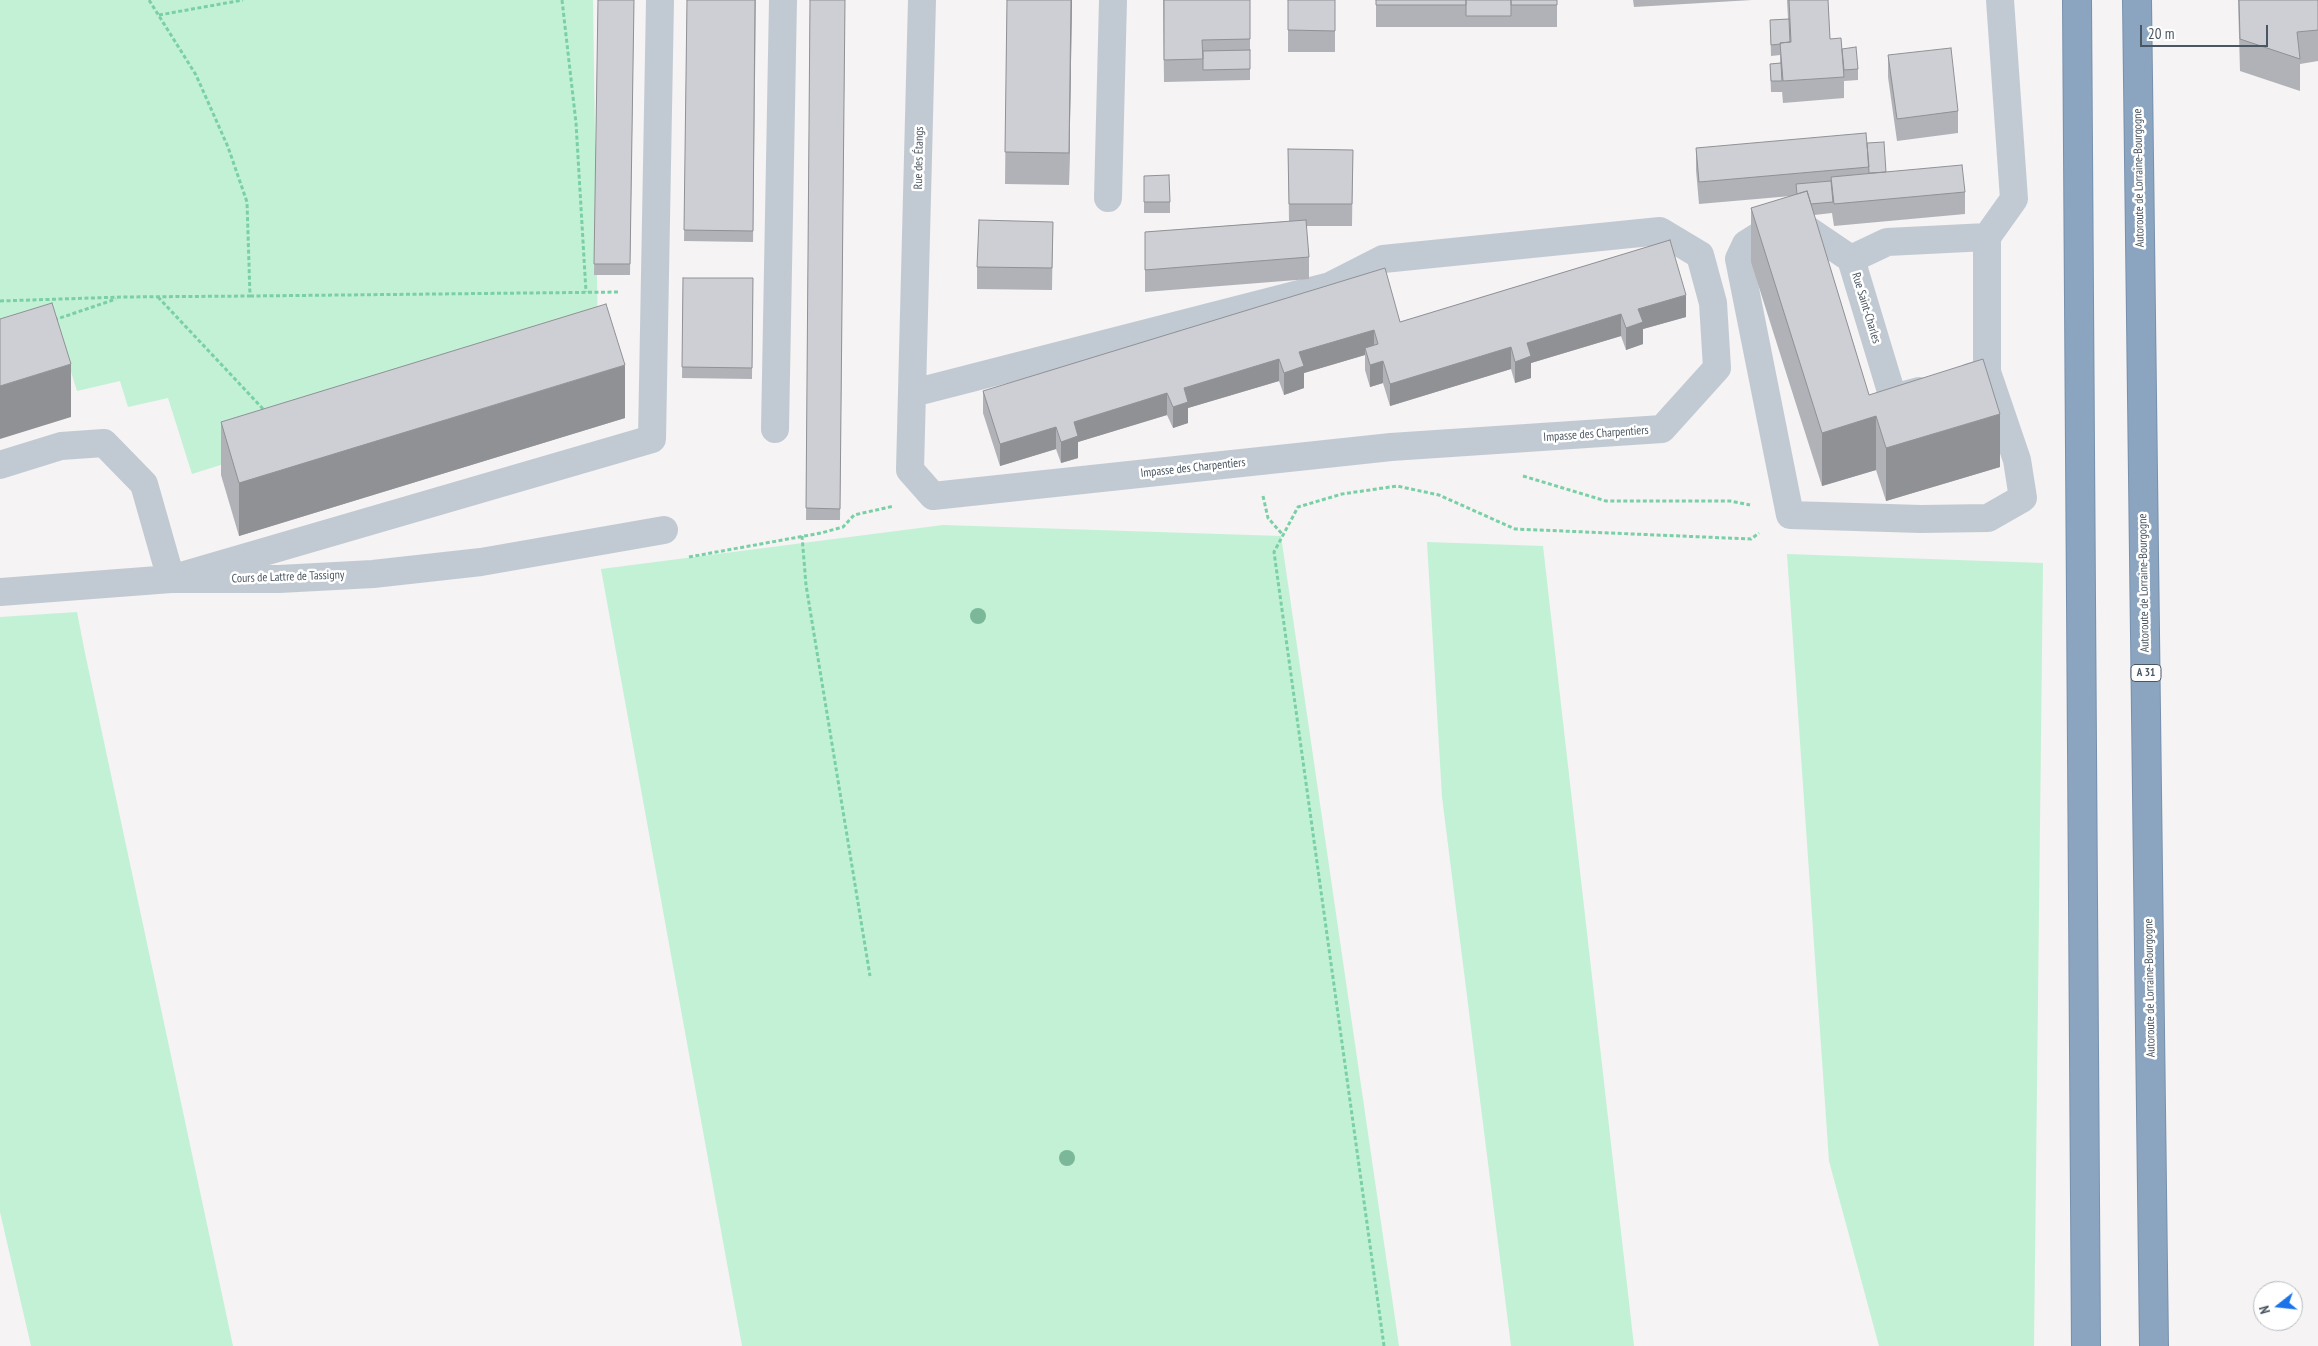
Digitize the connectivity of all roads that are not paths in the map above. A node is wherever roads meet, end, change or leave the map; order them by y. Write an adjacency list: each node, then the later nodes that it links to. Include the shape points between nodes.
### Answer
1 (660, 0): 16 (street, via 652,439)
2 (783, 0): 13 (street)
3 (922, 0): 12 (street, Rue des Étangs)
4 (1113, 0): 8 (street)
5 (2000, 0): 9 (street, via 2014,199)
6 (2077, 0): 18 (highway)
7 (2137, 0): 19 (highway, Autoroute de Lorraine-Bourgogne / A 31)
8 (1108, 198)
9 (1987, 237): 10 (street, Rue Saint-Charles, via 1887,242); 11 (street)
10 (1851, 260): 11 (street, Rue Saint-Charles, via 1893,398); 11 (street, via 1798,223 1781,222 1746,244 1739,259 1790,514 1988,518 2023,498 2017,460)
11 (1987, 372)
12 (913, 394): 12 (street, Impasse des Charpentiers, via 910,470 933,496 1391,447 1662,429 1716,368 1713,303 1700,255 1660,232 1383,259 1330,286)
13 (775, 429)
14 (0, 465): 16 (street, via 62,446 104,443 144,484)
15 (664, 530): 16 (street, Cours de Lattre de Tassigny, via 481,562 373,574 279,579)
16 (171, 579): 17 (street)
17 (0, 592)
18 (2086, 1346)
19 (2154, 1346)

